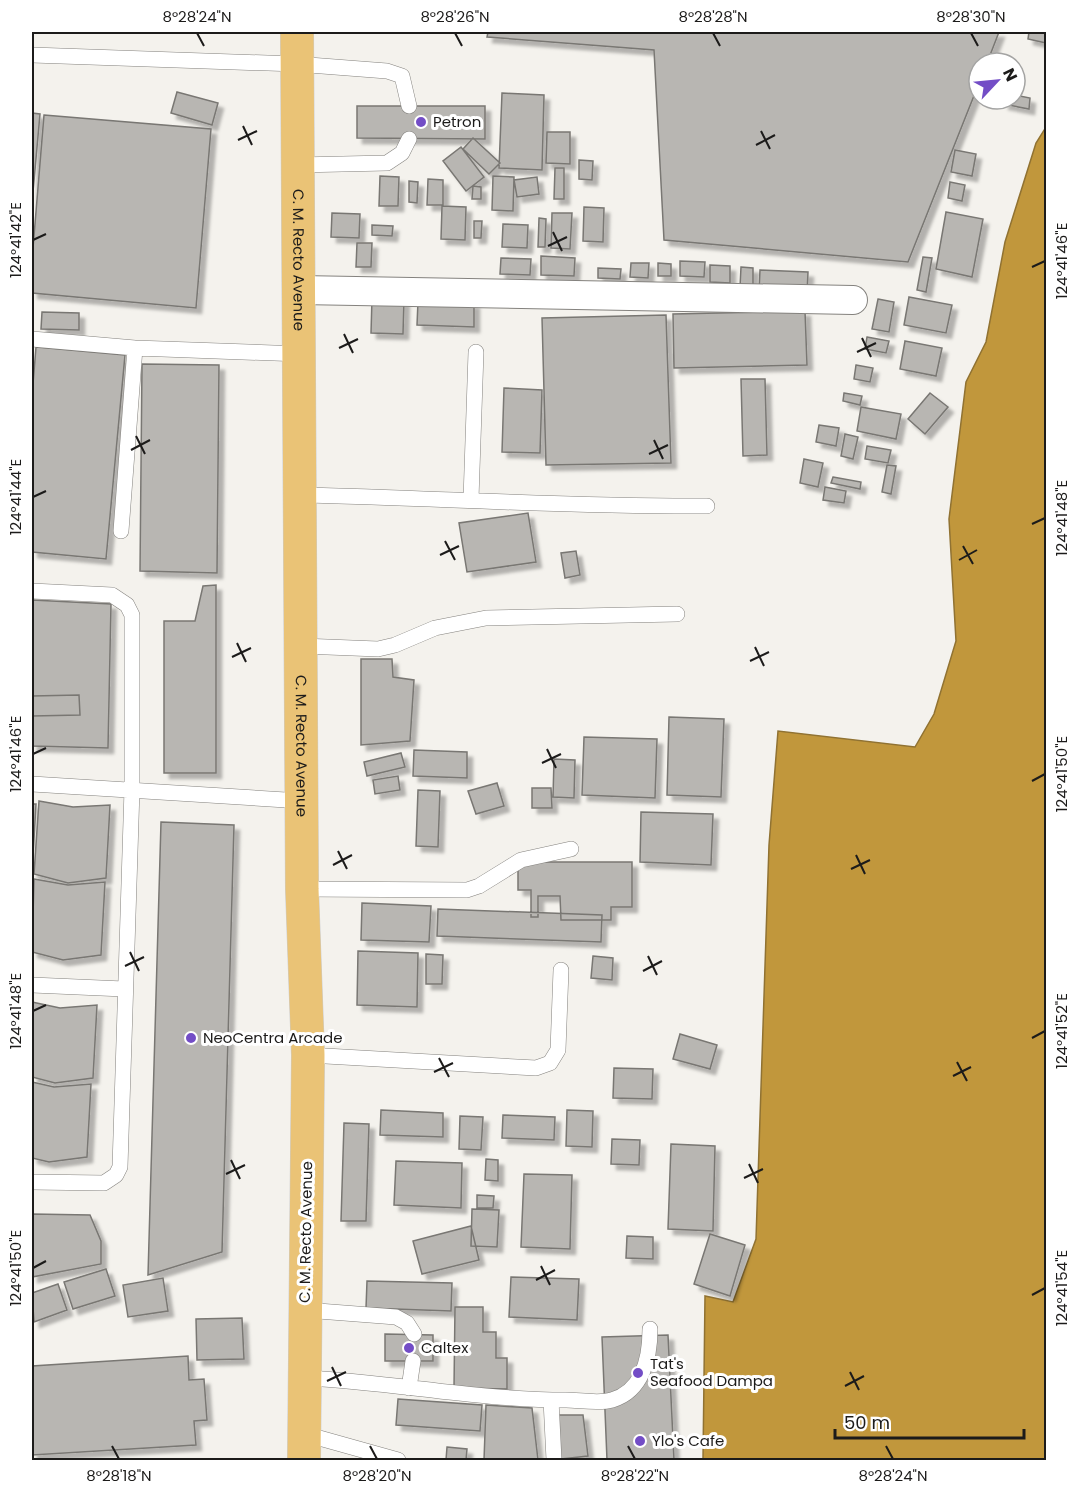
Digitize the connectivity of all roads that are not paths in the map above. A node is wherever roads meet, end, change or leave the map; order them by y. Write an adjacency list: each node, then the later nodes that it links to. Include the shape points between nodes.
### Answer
1 (297, 32): 3 (highway, C. M. Recto Avenue)
2 (32, 56): 3 (lane)
3 (296, 64): 4 (lane, via 387,71 402,76); 6 (highway, C. M. Recto Avenue)
4 (409, 106)
5 (410, 139): 6 (lane, via 396,160 387,163)
6 (298, 165): 7 (highway, C. M. Recto Avenue)
7 (300, 290): 8 (street); 12 (highway, C. M. Recto Avenue)
8 (853, 300)
9 (32, 339): 10 (lane)
10 (135, 348): 12 (lane); 16 (lane)
11 (476, 352): 14 (lane)
12 (301, 354): 13 (highway, C. M. Recto Avenue)
13 (302, 495): 14 (lane); 19 (highway, C. M. Recto Avenue)
14 (471, 499): 15 (lane)
15 (707, 506)
16 (121, 531)
17 (32, 591): 21 (lane, via 112,595 127,605 132,615)
18 (677, 614): 19 (lane, via 486,618 435,628 378,649)
19 (302, 646): 22 (highway, C. M. Recto Avenue)
20 (32, 784): 21 (lane)
21 (132, 789): 22 (lane); 27 (lane)
22 (302, 801): 24 (highway, C. M. Recto Avenue)
23 (572, 849): 24 (lane, via 521,860 467,890)
24 (302, 889): 28 (highway, C. M. Recto Avenue)
25 (561, 970): 28 (lane, via 558,1050 550,1064 536,1068)
26 (32, 985): 27 (lane)
27 (124, 989): 29 (lane, via 120,1167 104,1183)
28 (308, 1055): 30 (highway, C. M. Recto Avenue)
29 (32, 1182)
30 (305, 1310): 32 (lane, via 396,1317 407,1323); 34 (highway, C. M. Recto Avenue)
31 (650, 1329): 36 (lane, via 650,1356 640,1377 626,1393 611,1401)
32 (414, 1334)
33 (413, 1361): 35 (lane)
34 (305, 1378): 35 (lane); 37 (highway, C. M. Recto Avenue)
35 (409, 1388): 36 (lane)
36 (551, 1400): 40 (lane)
37 (305, 1447): 38 (lane)
38 (379, 1458): 39 (lane)
39 (398, 1461)
40 (554, 1461)

